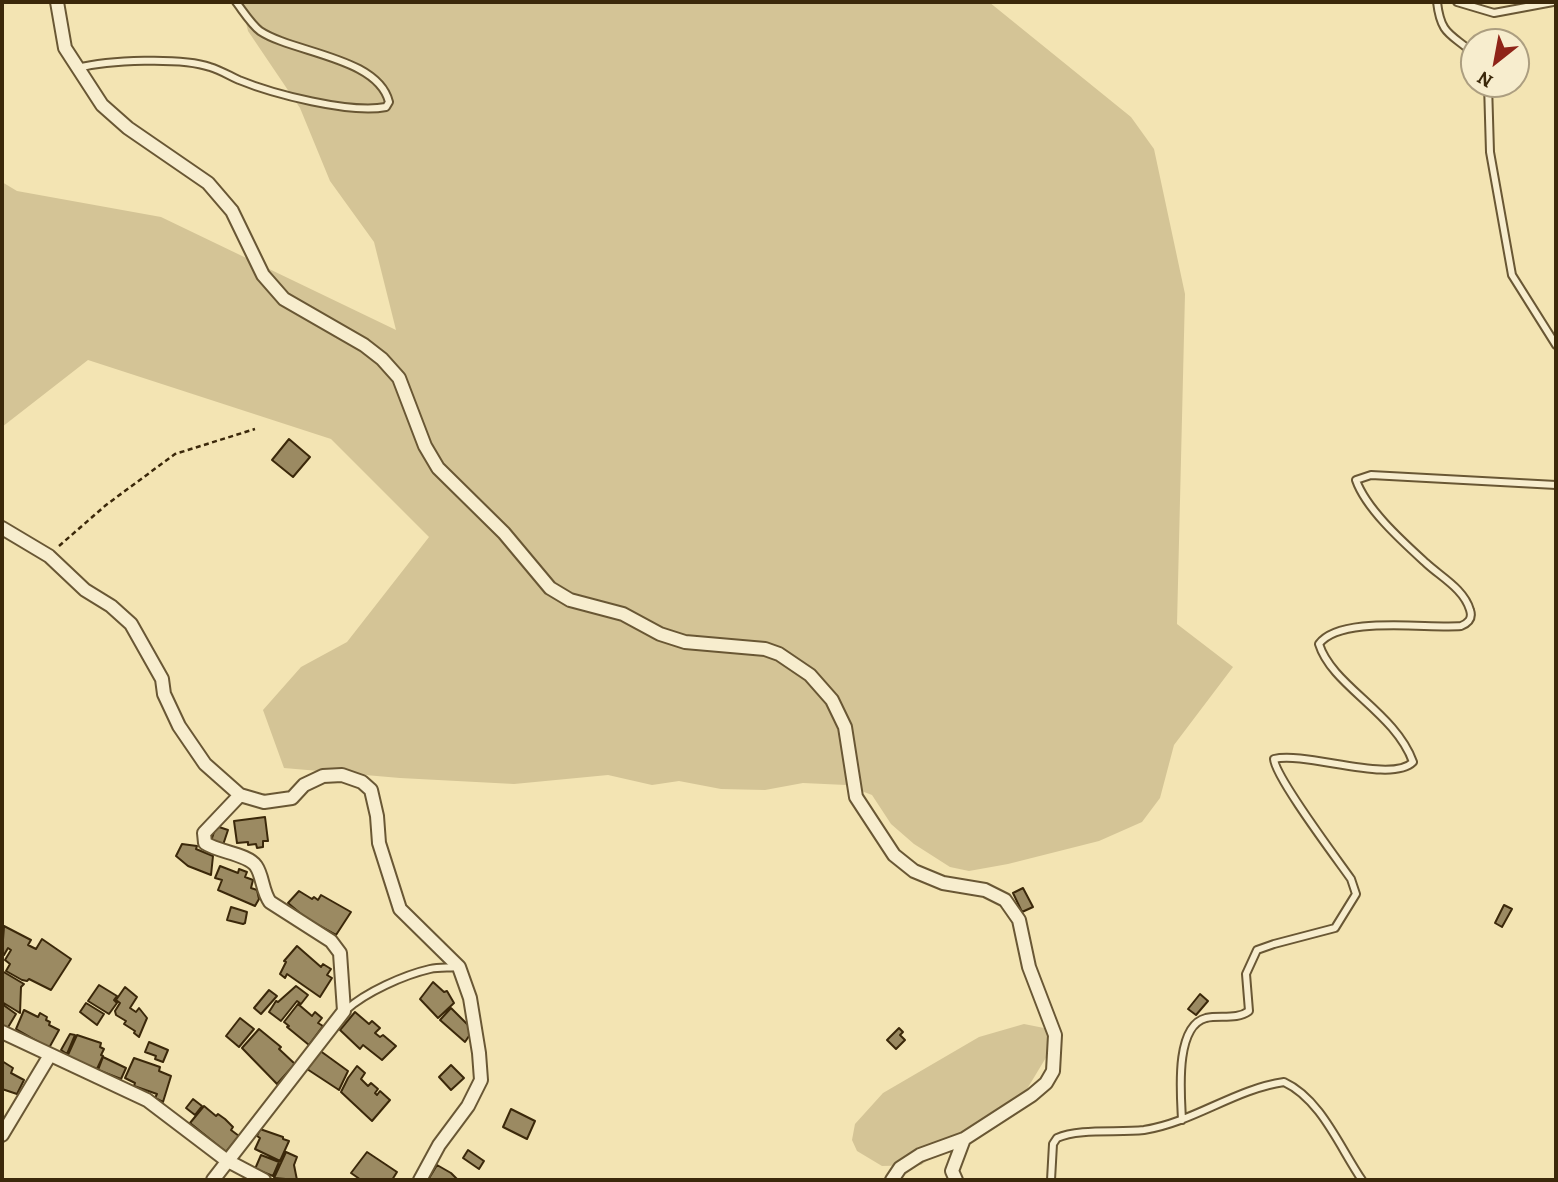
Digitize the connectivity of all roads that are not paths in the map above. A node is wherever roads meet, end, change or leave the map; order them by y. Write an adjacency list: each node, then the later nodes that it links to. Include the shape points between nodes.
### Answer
1 (57, 2): 7 (street, via 65,48)
2 (236, 2): 7 (lane, via 258,29 270,36 364,73 382,86 389,102 386,107 331,104 261,88 209,66 180,62 96,63)
3 (1437, 2): 6 (lane, via 1439,20)
4 (1457, 2): 5 (lane, via 1494,13)
5 (1553, 2)
6 (1460, 43)
7 (78, 68): 19 (street, via 102,105 128,128 208,183 232,211 263,275 284,299 382,359 399,378 438,468 504,533 550,588 570,600 623,614 660,635 685,642 765,649 810,675 832,700 845,727 856,797 894,855 923,875 985,890 1005,900 1019,919 1030,967 1055,1035 1052,1071 1032,1095)
8 (1488, 98): 9 (lane, via 1490,152 1512,275)
9 (1556, 345)
10 (1556, 485): 17 (lane, via 1371,475 1356,480 1380,516 1462,596 1471,617 1461,626 1381,625 1340,631 1319,644 1334,669 1398,734 1413,762 1399,769 1287,756 1274,759 1286,785 1351,879 1356,894 1335,928 1258,950 1247,974 1249,1011 1196,1023 1182,1061)
11 (2, 528): 12 (street, via 49,556 131,624 162,679 179,726 205,764)
12 (240, 795): 13 (street, via 264,802 292,798 304,785 323,776 342,775 362,782 371,790 379,843 400,909); 14 (street, via 204,833 205,843 251,860 270,902 331,941 340,953)
13 (459, 967): 14 (lane, via 410,976 357,1000); 23 (street, via 470,998 481,1080)
14 (344, 1011): 20 (street)
15 (2, 1032): 16 (street)
16 (50, 1055): 18 (street); 20 (street, via 147,1100)
17 (1182, 1120): 26 (lane, via 1147,1129 1079,1132 1057,1138); 27 (lane, via 1284,1082 1311,1103)
18 (2, 1135)
19 (964, 1139): 24 (street, via 920,1155 900,1168); 25 (street, via 952,1171)
20 (226, 1160): 21 (street); 22 (street)
21 (213, 1180)
22 (264, 1180)
23 (420, 1180)
24 (892, 1180)
25 (956, 1180)
26 (1051, 1180)
27 (1362, 1180)

